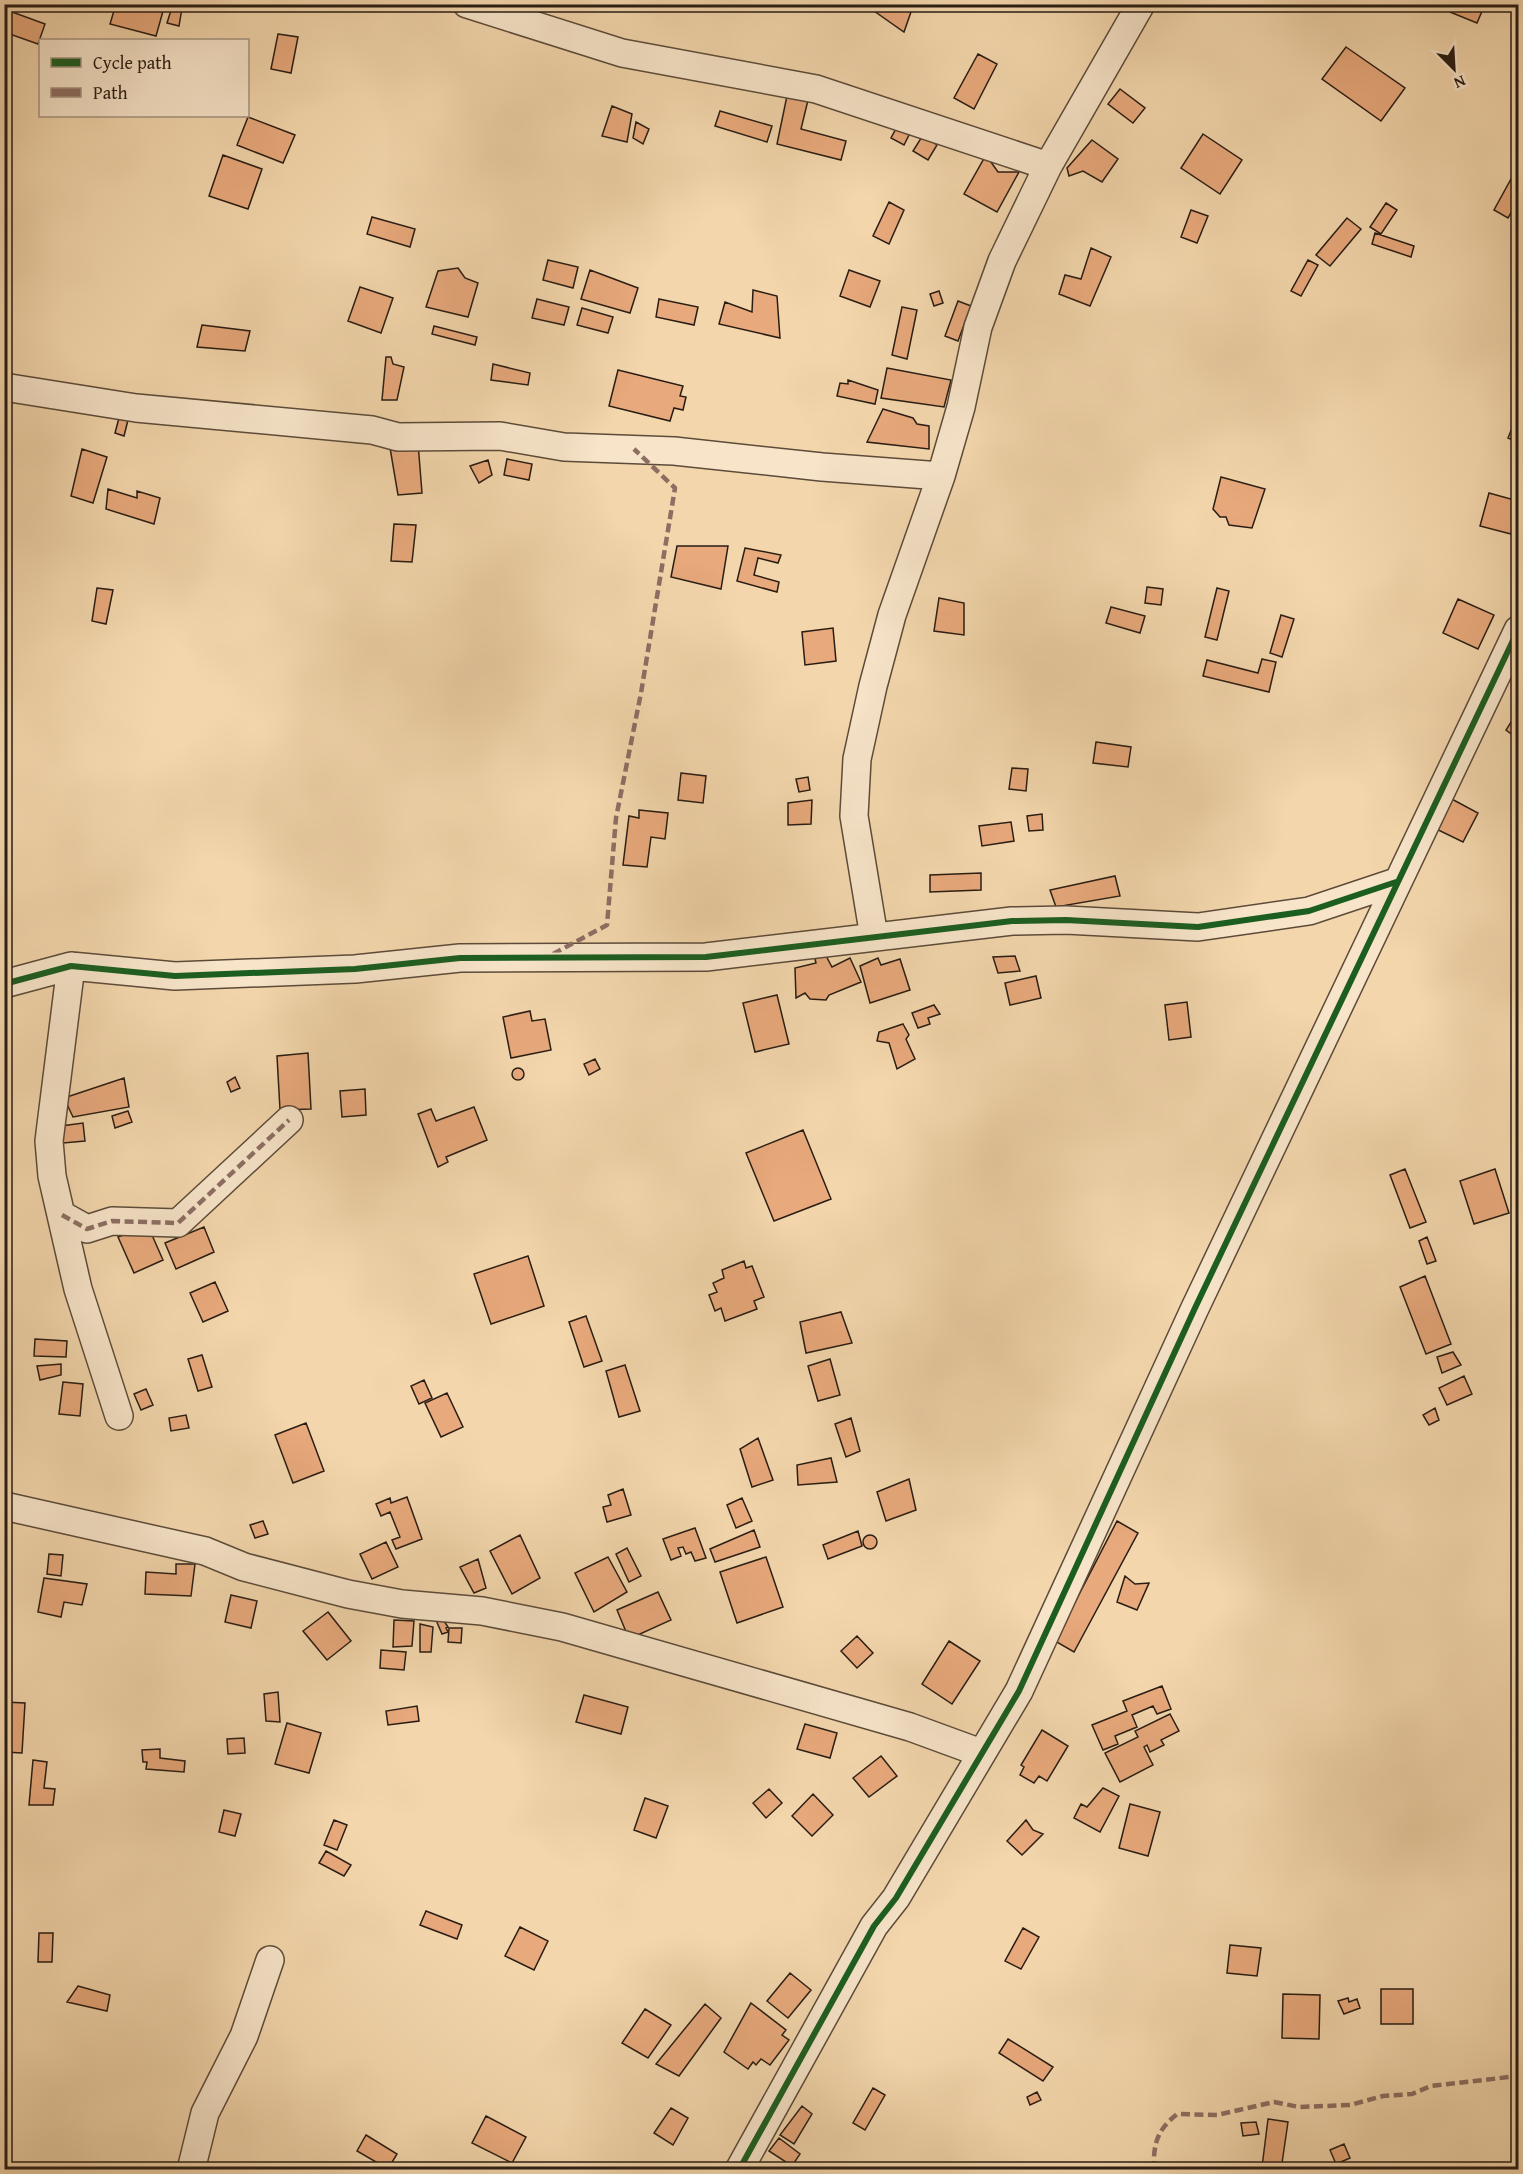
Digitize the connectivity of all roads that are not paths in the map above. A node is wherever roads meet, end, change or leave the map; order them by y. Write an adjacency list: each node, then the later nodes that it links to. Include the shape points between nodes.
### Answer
1 (467, 4): 3 (street, via 622,53 816,88)
2 (1141, 4): 3 (street)
3 (1048, 166): 5 (street, via 1002,261 978,327)
4 (4, 387): 5 (street, via 136,408 372,430 398,437 500,436 564,447 674,451)
5 (941, 476): 8 (street, via 892,615 857,759 854,816)
6 (1518, 630): 7 (street)
7 (1396, 882): 8 (street, via 1309,911 1198,927 1012,921); 15 (street, via 1019,1692)
8 (874, 937): 9 (street, via 706,957 460,958 355,969 175,976)
9 (71, 966): 10 (street); 12 (street, via 49,1141 52,1176)
10 (4, 984)
11 (289, 1120): 12 (street, via 178,1223 112,1221 87,1229)
12 (62, 1215): 13 (street, via 78,1289)
13 (119, 1416)
14 (4, 1506): 15 (street, via 205,1551 244,1567 348,1594 402,1604 482,1611 562,1627 910,1727)
15 (981, 1753): 18 (street, via 896,1898 874,1926)
16 (270, 1960): 17 (street, via 244,2036 205,2113)
17 (191, 2169)
18 (739, 2169)

